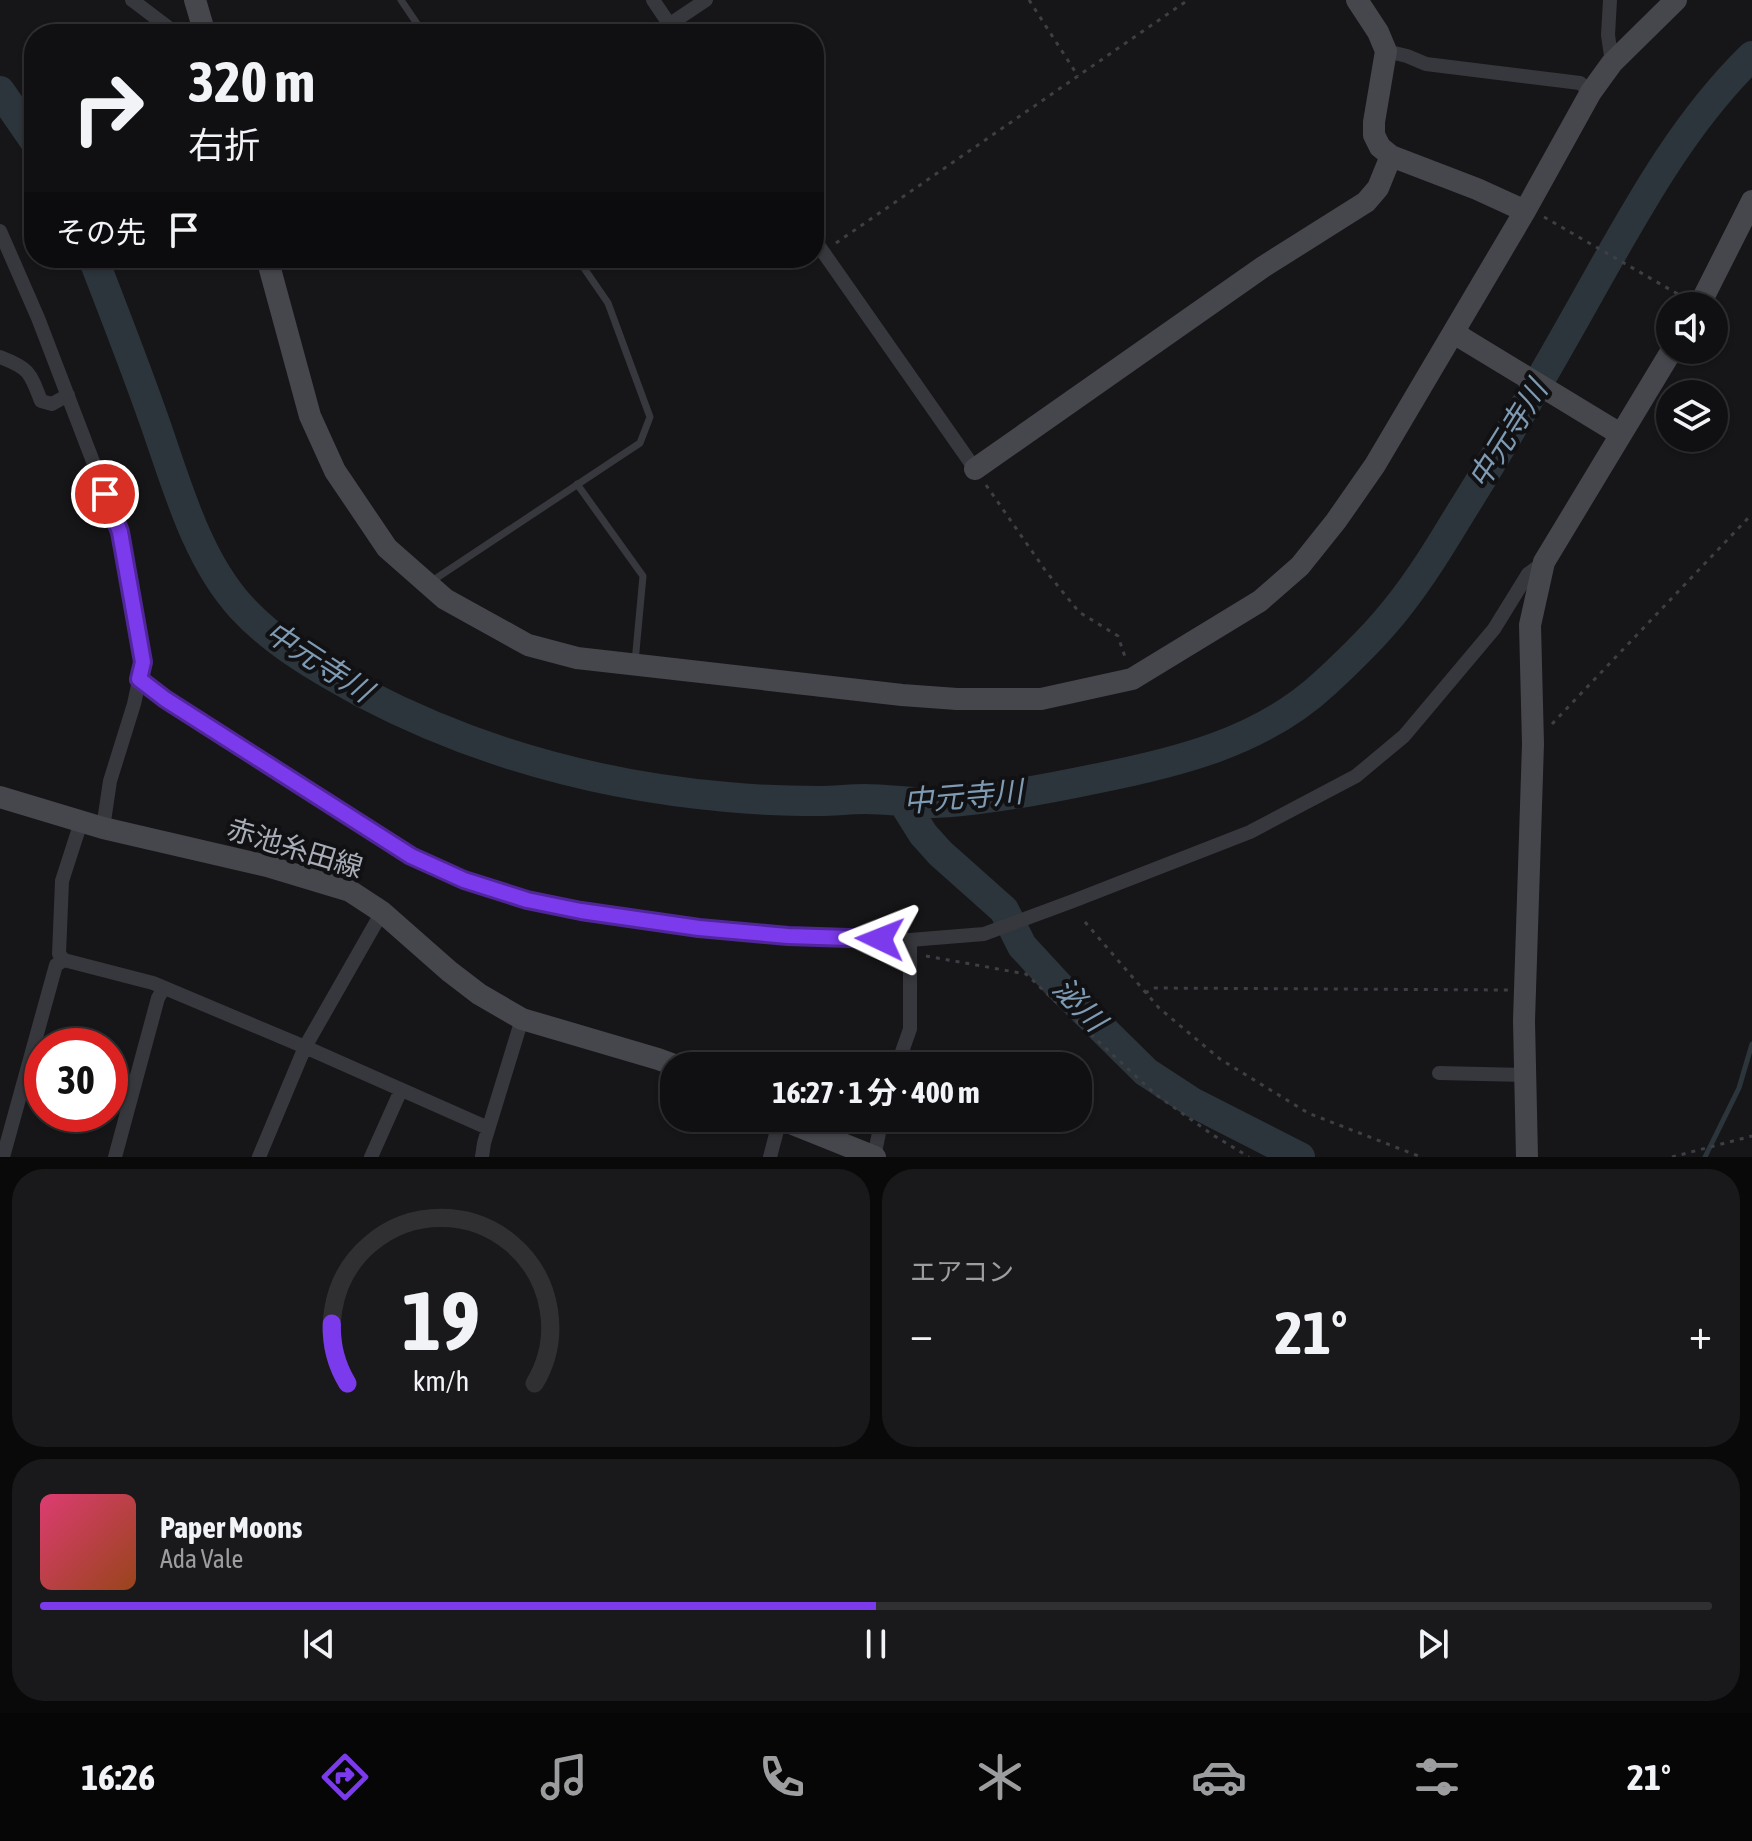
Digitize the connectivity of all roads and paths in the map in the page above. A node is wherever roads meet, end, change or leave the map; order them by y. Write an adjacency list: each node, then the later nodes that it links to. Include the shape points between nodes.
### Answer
1 (132, 0): 11 (street)
2 (195, 0): 12 (street)
3 (401, 0): 13 (lane)
4 (653, 0): 14 (street)
5 (706, 0): 15 (street)
6 (1029, 0): 18 (path)
7 (1188, 0): 18 (path)
8 (1357, 0): 16 (street)
9 (1610, 0): 17 (street)
10 (1676, 0): 17 (street)
11 (164, 24)
12 (202, 24)
13 (417, 24)
14 (670, 24)
15 (679, 24)
16 (1386, 51): 19 (street, via 1426,64 1580,83); 20 (street, via 1374,135)
17 (1612, 63): 19 (street)
18 (1078, 76): 24 (path)
19 (1591, 92): 22 (street)
20 (1391, 156): 22 (street); 35 (street, via 1366,202 1263,267)
21 (1752, 201): 29 (street)
22 (1531, 212): 28 (path); 30 (street)
23 (0, 231): 33 (street)
24 (824, 251)
25 (824, 253): 35 (street)
26 (270, 268): 39 (street, via 310,416 335,471 387,548)
27 (584, 268): 36 (lane, via 608,303 650,417 640,443)
28 (1674, 292)
29 (1700, 292)
30 (1459, 334): 34 (street); 42 (street, via 1375,465 1300,566 1260,601)
31 (0, 357): 33 (street, via 22,365 41,401 52,404)
32 (1662, 364): 34 (street)
33 (68, 395): 41 (street, via 120,532 143,662)
34 (1615, 432): 38 (street)
35 (975, 469): 42 (path, via 1079,612 1118,636)
36 (577, 484): 39 (lane); 40 (lane, via 643,576)
37 (1752, 514): 43 (path)
38 (1544, 562): 43 (street, via 1530,625); 49 (street, via 1528,574 1494,629 1404,736 1356,776 1250,832 1073,901 984,934)
39 (428, 584): 40 (street, via 528,645)
40 (635, 665): 42 (street, via 957,699 1041,699)
41 (139, 679): 46 (street, via 110,781); 49 (street, via 411,856 464,880 581,911 699,928)
42 (1132, 679)
43 (1533, 744): 52 (street)
44 (0, 797): 45 (street, 赤池糸田線)
45 (81, 822): 46 (street, 赤池糸田線); 50 (street, via 62,881 59,954)
46 (103, 828): 47 (street, 赤池糸田線, via 267,866 350,891)
47 (382, 912): 54 (street, 赤池糸田線, via 479,994); 55 (street)
48 (1085, 922): 53 (path)
49 (910, 947): 56 (street, via 910,1029); 73 (path, via 1026,974 1155,1094)
50 (64, 960): 51 (street); 66 (street, via 56,965)
51 (164, 988): 55 (street); 67 (street)
52 (1525, 990): 53 (path, via 1155,988); 59 (street)
53 (1145, 993): 74 (path, via 1220,1059 1308,1113)
54 (522, 1019): 57 (street, 赤池糸田線); 61 (street)
55 (305, 1047): 60 (street); 68 (street)
56 (902, 1052)
57 (660, 1060)
58 (1439, 1073): 59 (street)
59 (1525, 1075): 75 (street)
60 (401, 1090): 61 (street); 69 (street)
61 (488, 1128): 70 (street)
62 (776, 1132): 71 (street)
63 (812, 1132): 72 (street)
64 (879, 1132): 72 (street)
65 (1752, 1136): 76 (path)
66 (3, 1157)
67 (115, 1157)
68 (259, 1157)
69 (371, 1157)
70 (482, 1157)
71 (770, 1157)
72 (875, 1157)
73 (1249, 1157)
74 (1421, 1157)
75 (1527, 1157)
76 (1672, 1157)

